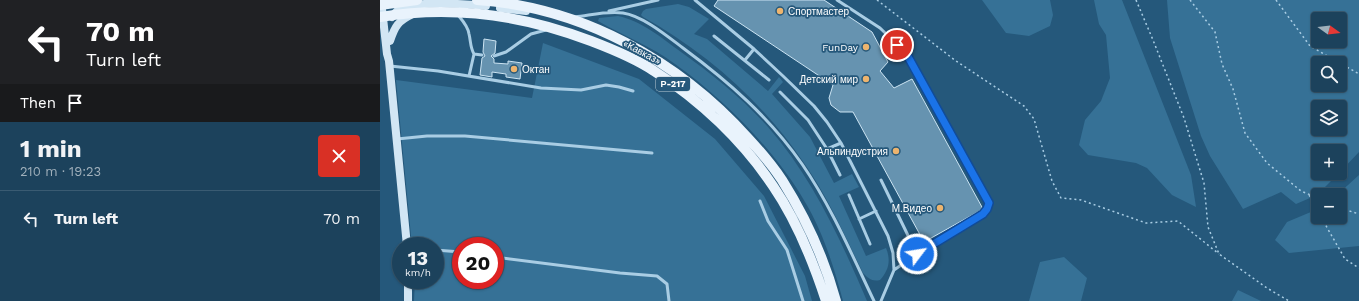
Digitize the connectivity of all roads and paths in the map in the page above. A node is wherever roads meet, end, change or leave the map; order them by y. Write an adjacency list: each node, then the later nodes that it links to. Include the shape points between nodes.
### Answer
1 (417, 0): 11 (main road)
2 (477, 0): 12 (main road, «Кавказ» / Р-217)
3 (515, 0): 12 (street)
4 (658, 0): 15 (lane)
5 (695, 0): 22 (lane)
6 (837, 0): 50 (lane, via 880,28 906,53 989,203 983,214)
7 (877, 0): 51 (path, via 956,61 1024,106 1034,119 1052,181 1061,198 1081,200 1146,222 1178,221)
8 (1136, 0): 51 (path, via 1184,118 1204,183 1208,227)
9 (1190, 0): 39 (path, via 1215,32 1222,64 1233,89 1245,133 1267,163 1301,191)
10 (1276, 0): 28 (path, via 1310,46)
11 (383, 3): 16 (street)
12 (537, 9): 16 (street, via 525,11 477,5 426,4 403,7); 17 (main road, «Кавказ» / Р-217)
13 (416, 12): 14 (main road, «Кавказ» / Р-217); 16 (main road, «Кавказ» / Р-217); 21 (street, via 398,22)
14 (455, 12): 18 (main road, «Кавказ» / Р-217, via 500,16); 23 (lane, via 465,24)
15 (604, 12): 17 (lane); 61 (lane, via 625,13 641,19 668,37 714,70 742,94 771,125 802,164 836,223)
16 (387, 17): 19 (street); 21 (street)
17 (567, 18): 60 (main road, «Кавказ» / Р-217, via 599,30 657,60 686,80 739,128 781,179 799,209 814,238)
18 (557, 30): 25 (lane, via 531,34 506,52); 59 (main road, «Кавказ» / Р-217, via 601,45 653,70 692,98 732,136 754,160 789,212 817,272)
19 (382, 31): 21 (street)
20 (714, 36): 26 (lane)
21 (388, 41): 27 (street)
22 (754, 49): 26 (lane); 34 (lane, via 814,106)
23 (474, 54): 24 (lane); 29 (lane)
24 (482, 55)
25 (494, 56)
26 (746, 60): 30 (lane)
27 (390, 63): 29 (lane); 33 (street)
28 (1359, 74)
29 (470, 76): 31 (lane, via 561,90 581,90 606,85)
30 (768, 80)
31 (633, 91)
32 (780, 92): 35 (lane, via 808,120)
33 (397, 139): 36 (lane, via 465,136); 48 (street)
34 (841, 143): 35 (lane); 44 (lane)
35 (826, 149): 37 (lane)
36 (652, 153)
37 (840, 175)
38 (881, 180): 50 (lane)
39 (1309, 194): 41 (path)
40 (849, 195): 46 (lane)
41 (1311, 198)
42 (760, 201): 58 (lane, via 768,221 787,250)
43 (1347, 210): 45 (path)
44 (876, 211): 46 (lane); 54 (lane, via 893,252)
45 (1359, 214)
46 (859, 219): 49 (lane)
47 (1325, 224): 53 (path, via 1344,259)
48 (406, 237)
49 (870, 244)
50 (917, 254): 54 (lane)
51 (1219, 254): 63 (path, via 1266,288)
52 (504, 258): 57 (lane, via 657,276 667,284)
53 (1359, 268)
54 (894, 270): 62 (lane)
55 (408, 289): 56 (street)
56 (408, 301)
57 (669, 301)
58 (803, 301)
59 (826, 301)
60 (836, 301)
61 (874, 301)
62 (881, 301)
63 (1289, 301)

